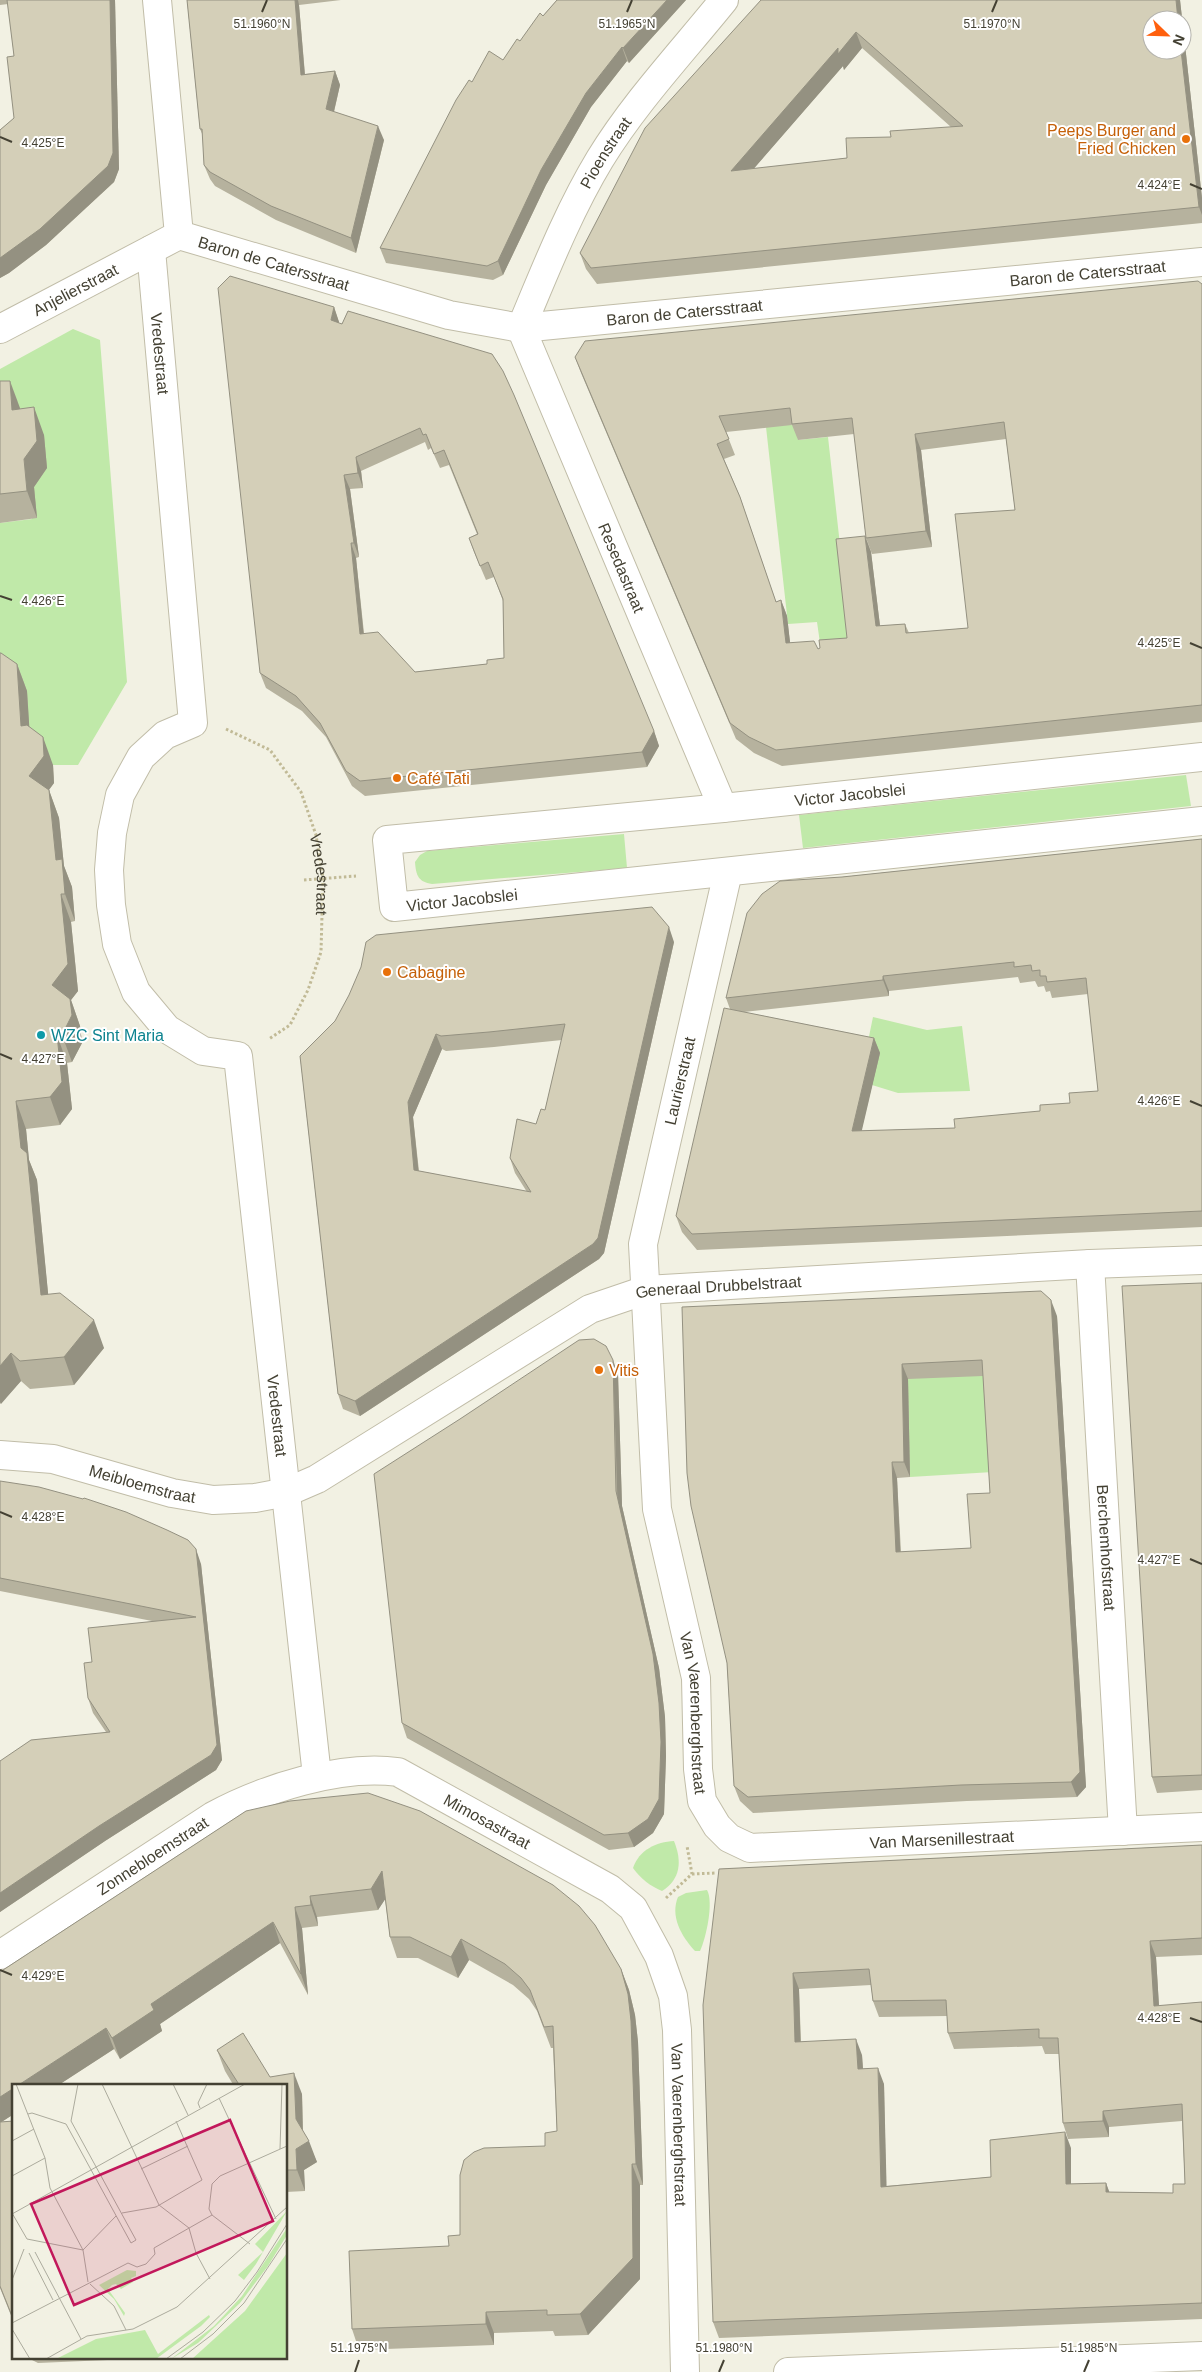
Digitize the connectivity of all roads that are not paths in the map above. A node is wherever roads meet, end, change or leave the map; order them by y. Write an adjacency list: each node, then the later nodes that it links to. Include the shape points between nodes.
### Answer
1 (157, 0): 3 (street)
2 (724, 0): 6 (street, Pioenstraat, via 634,110 600,160 552,255)
3 (179, 235): 4 (street); 6 (street, Baron de Catersstraat, via 448,315)
4 (151, 250): 7 (street, Anjelierstraat); 16 (street, Vredestraat, via 193,722 165,735 141,757 120,796 112,832 111,905 117,944 136,992 167,1029 203,1051 238,1056)
5 (1202, 262): 6 (street, Baron de Catersstraat)
6 (521, 328): 9 (street, Resedastraat)
7 (0, 329)
8 (1202, 757): 9 (street, Victor Jacobslei)
9 (723, 808): 11 (street, Victor Jacobslei, via 387,840 394,907)
10 (1202, 821): 11 (street, Victor Jacobslei)
11 (728, 872): 14 (street, Laurierstraat, via 643,1244)
12 (1202, 1260): 13 (street, Generaal Drubbelstraat)
13 (1090, 1264): 14 (street, Generaal Drubbelstraat); 20 (street, Berchemhofstraat)
14 (646, 1290): 16 (street, Generaal Drubbelstraat, via 590,1309 353,1458); 18 (street, Van Vaerenberghstraat, via 657,1509 696,1678)
15 (0, 1455): 16 (street, Meibloemstraat, via 53,1459 139,1485 212,1500 255,1498)
16 (287, 1492): 17 (street, Vredestraat)
17 (317, 1776): 21 (street, Mimosastraat, via 382,1770 398,1772 610,1889 633,1908); 22 (street, Zonnebloemstraat, via 213,1816)
18 (702, 1801): 20 (street, Van Marsenillestraat, via 717,1826 729,1838 750,1848)
19 (1202, 1827): 20 (street, Van Marsenillestraat)
20 (1123, 1831)
21 (639, 1919): 24 (street, Van Vaerenberghstraat, via 660,1956 673,1996 677,2030)
22 (0, 1955)
23 (1202, 2356): 25 (street)
24 (685, 2372)
25 (788, 2372)

